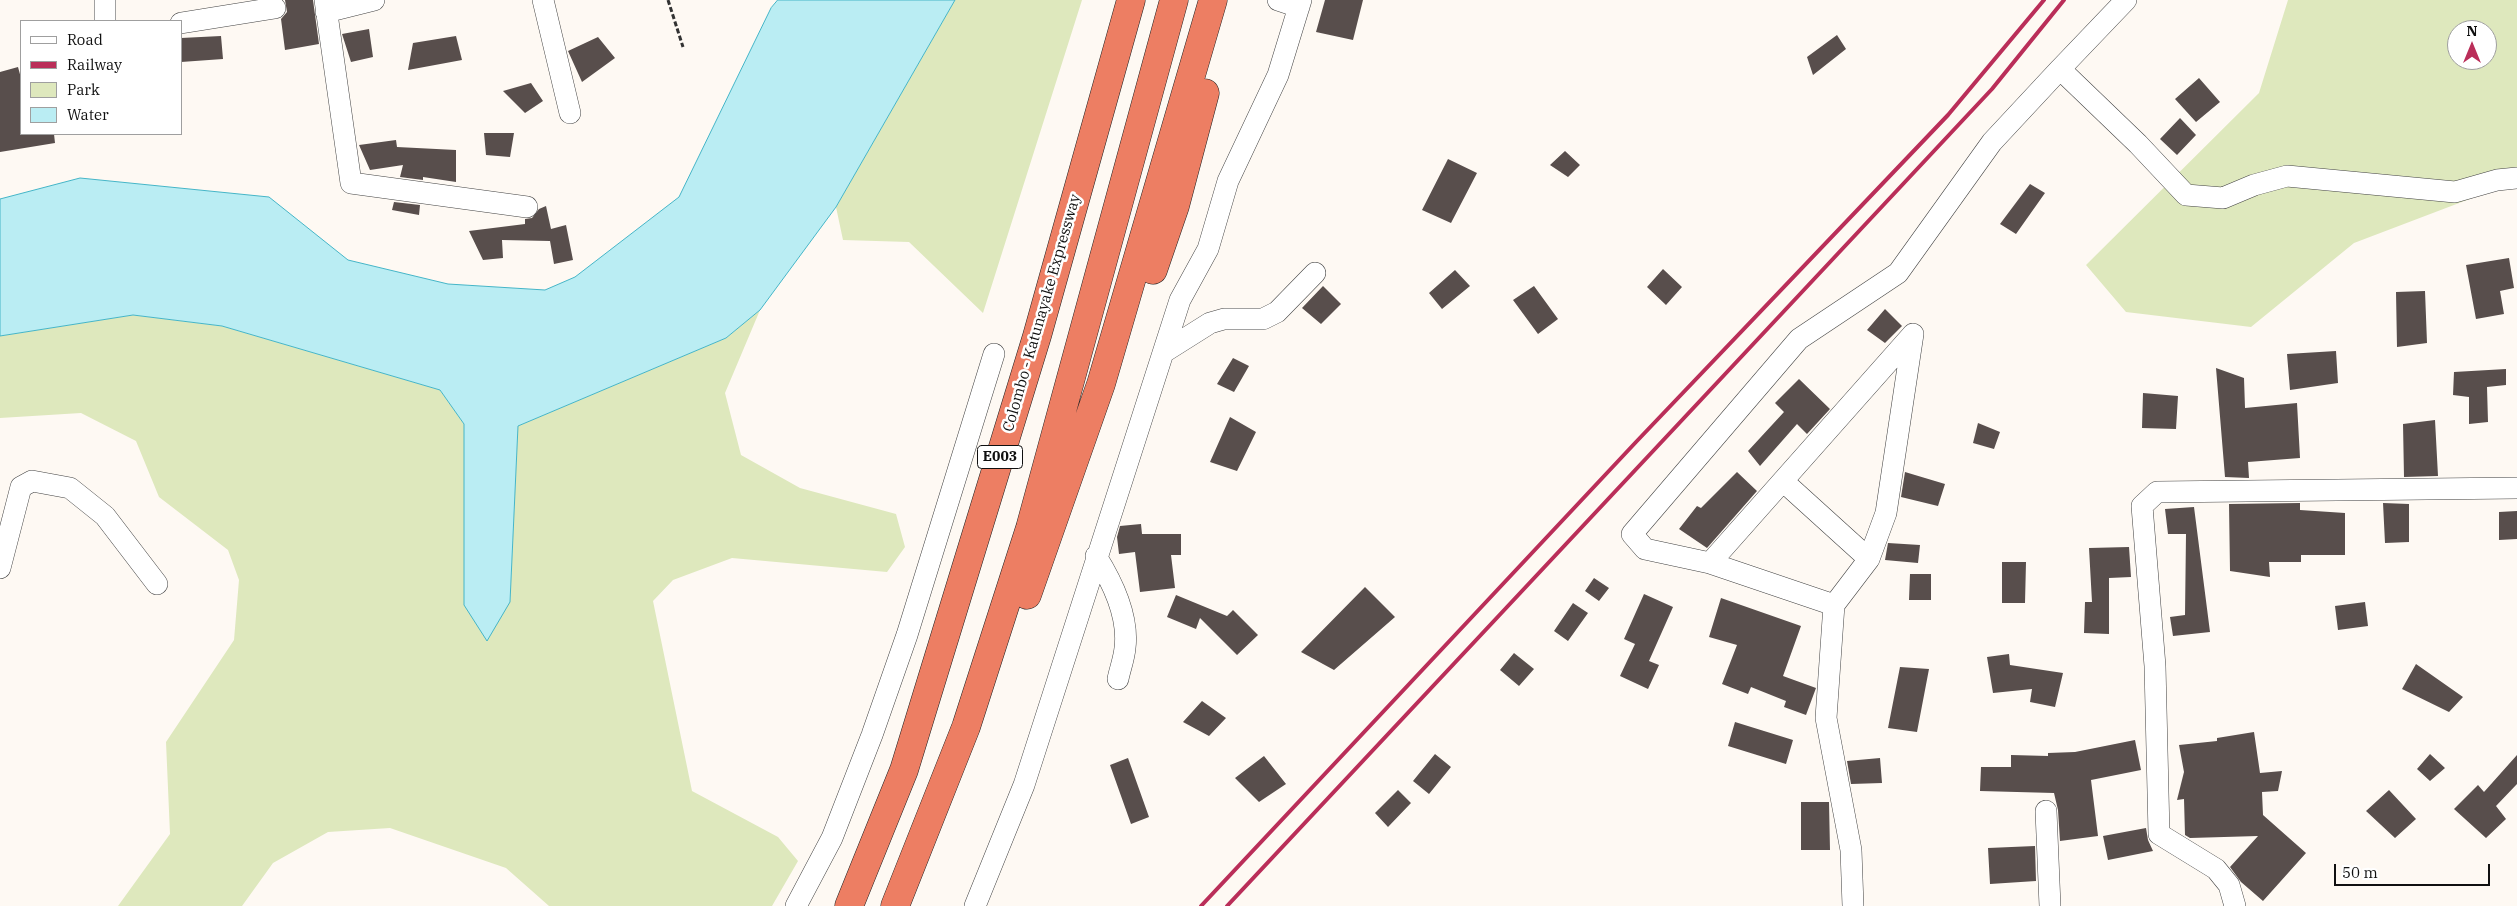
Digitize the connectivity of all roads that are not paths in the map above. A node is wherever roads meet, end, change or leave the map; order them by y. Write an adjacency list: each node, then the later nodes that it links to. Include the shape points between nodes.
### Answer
1 (105, 0): 14 (street)
2 (374, 0): 12 (street)
3 (543, 0): 17 (street)
4 (1131, 0): 37 (highway, Colombo - Katunayake Expressway / E003, via 1037,336 904,770)
5 (1174, 0): 32 (highway, E003, via 1030,528)
6 (1192, 0): 32 (highway, via 1052,482)
7 (1213, 0): 25 (highway, via 1101,384)
8 (1231, 0): 25 (highway, via 1175,206 1113,388)
9 (1278, 0): 11 (street)
10 (2126, 0): 16 (street)
11 (1300, 4): 21 (street, via 1278,75 1228,181 1210,243 1180,300)
12 (325, 6): 19 (street, via 351,183)
13 (275, 8): 15 (street)
14 (105, 20)
15 (182, 23)
16 (2060, 69): 18 (street, via 2186,195 2223,198 2287,176 2455,192); 28 (street, via 1992,142 1898,272 1799,339 1632,534 1645,549)
17 (570, 113)
18 (2517, 178)
19 (527, 207)
20 (1315, 272): 21 (street, via 1277,312 1263,319 1224,319 1210,323)
21 (1164, 352): 26 (street)
22 (994, 354): 36 (street, via 907,635 875,726 832,838)
23 (1784, 482): 27 (street); 27 (street, via 1913,334 1886,513); 28 (street)
24 (2517, 488): 42 (street, via 2157,492 2142,506 2155,666 2159,834 2216,869 2229,885)
25 (1045, 544): 34 (highway, via 1027,594)
26 (1096, 556): 33 (street, via 1112,581 1122,612 1125,647); 39 (street, via 1024,785)
27 (1869, 559): 31 (street)
28 (1710, 563): 31 (street)
29 (0, 568): 30 (street, via 20,487 32,481 70,488 105,516)
30 (157, 584)
31 (1834, 605): 40 (street, via 1826,718 1851,850)
32 (990, 652): 34 (highway, E003)
33 (1118, 679)
34 (958, 745): 38 (highway, E003)
35 (2046, 811): 41 (street)
36 (796, 906)
37 (848, 906)
38 (895, 906)
39 (975, 906)
40 (1853, 906)
41 (2050, 906)
42 (2235, 906)

